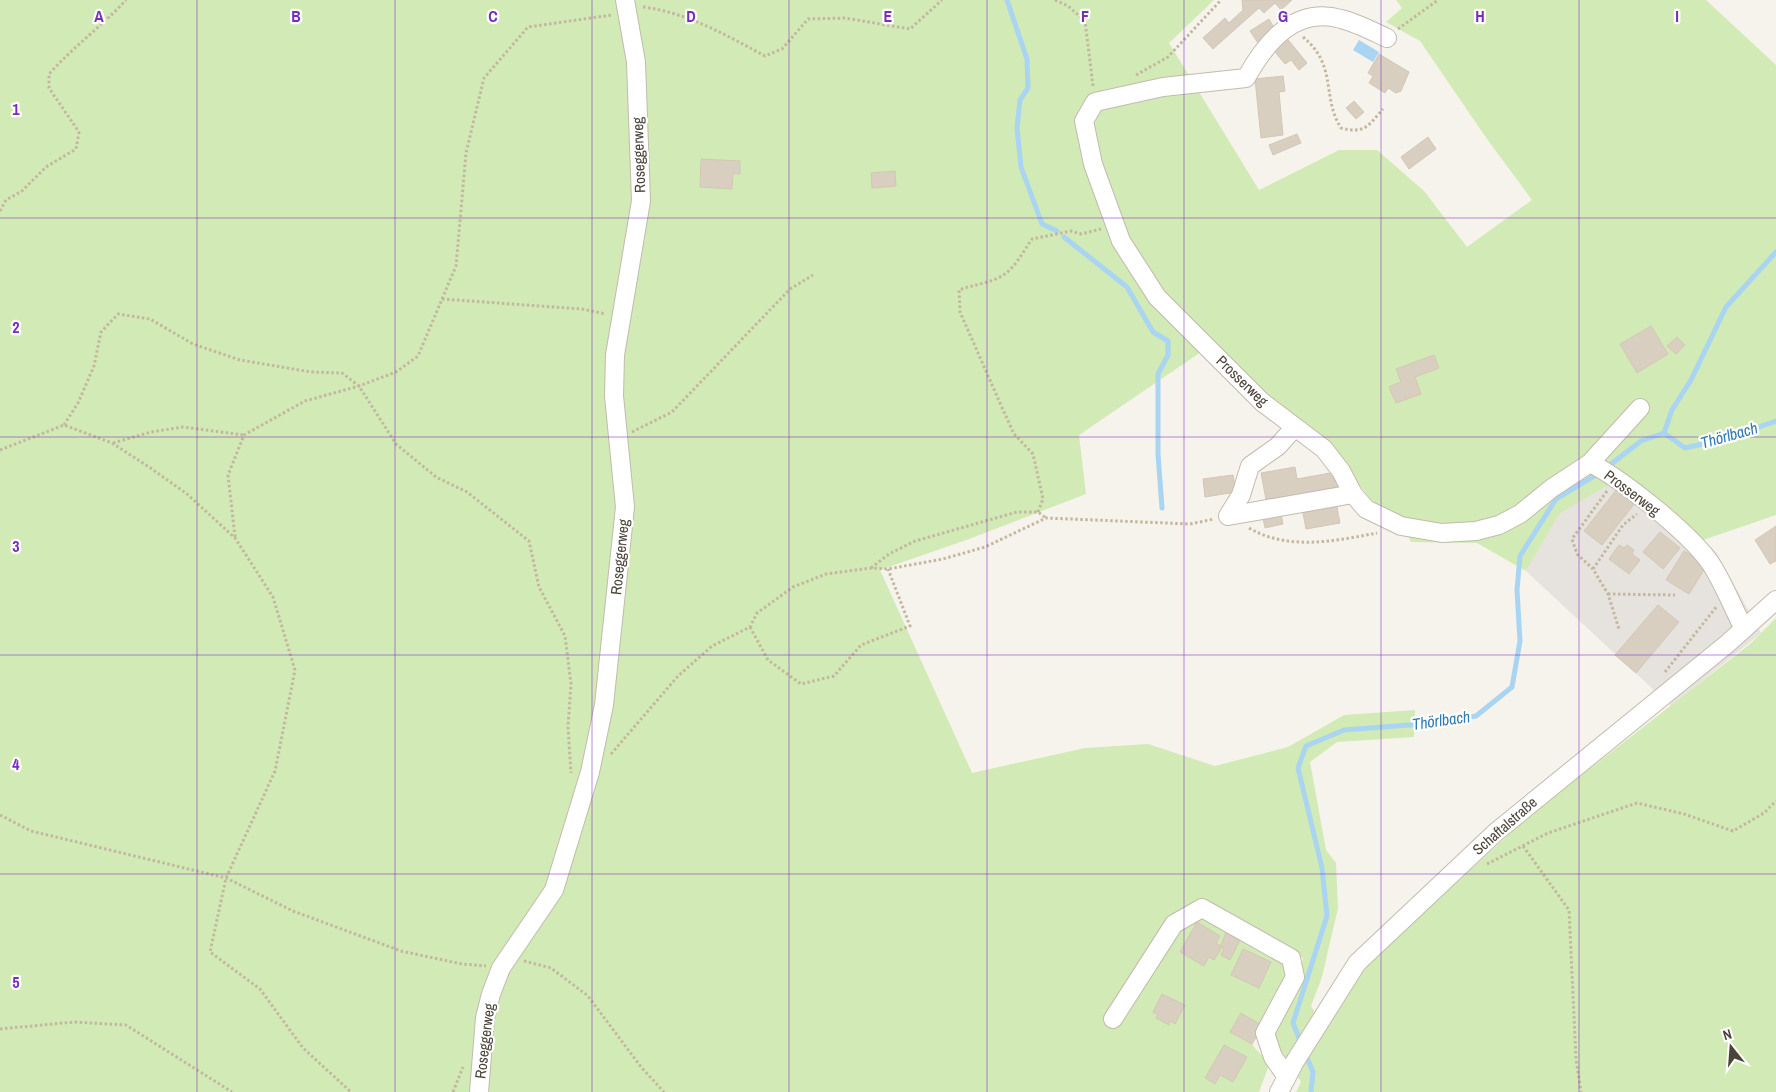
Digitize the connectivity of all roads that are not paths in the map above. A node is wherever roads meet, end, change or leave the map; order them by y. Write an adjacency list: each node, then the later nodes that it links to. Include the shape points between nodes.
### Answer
1 (626, 6): 11 (street, Roseggerweg, via 636,62 641,200 615,355 614,396 625,507 604,705 590,772 554,890 505,962 491,994 485,1018)
2 (1387, 38): 4 (street, Prosserweg, via 1340,18 1305,17 1276,36 1260,53 1246,78 1163,87 1095,102 1084,121 1093,164 1120,241 1158,297 1262,402)
3 (1640, 408): 5 (street)
4 (1294, 428): 6 (street, Prosserweg, via 1324,449); 6 (street, via 1278,446 1250,466 1241,496 1228,516)
5 (1594, 465): 6 (street, Prosserweg, via 1552,488 1520,514 1499,525 1476,531 1442,532 1401,526 1366,509); 8 (street, Prosserweg, via 1649,504 1706,558)
6 (1353, 494)
7 (1776, 600): 8 (street, Schaftalstraße)
8 (1744, 630): 10 (street, Schaftalstraße, via 1496,832 1356,963)
9 (1113, 1019): 10 (street, via 1174,924 1202,908 1291,958 1295,977 1265,1033 1273,1057)
10 (1287, 1077)
11 (479, 1092)

